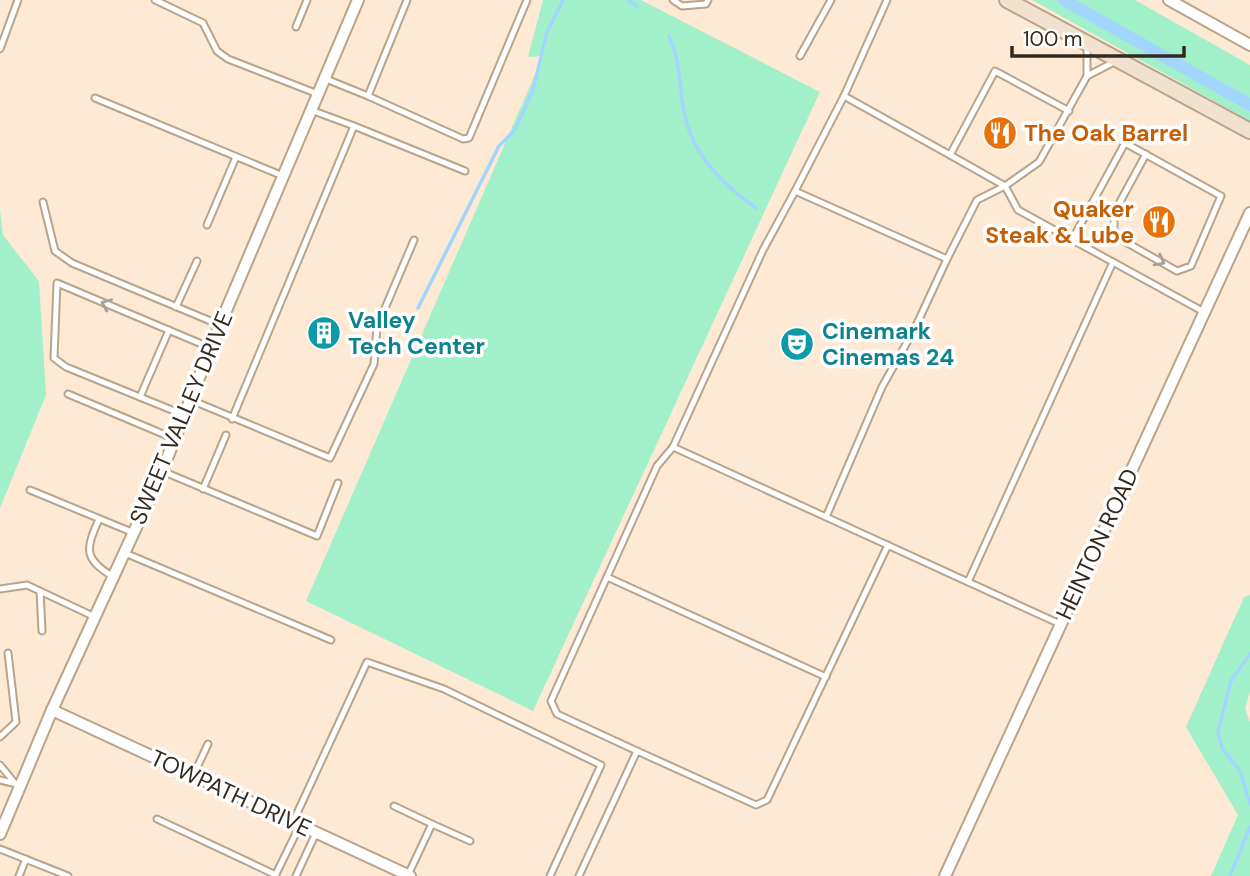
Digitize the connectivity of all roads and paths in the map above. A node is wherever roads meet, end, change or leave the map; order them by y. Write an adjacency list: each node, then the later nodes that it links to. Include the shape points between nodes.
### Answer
1 (18, 0): 16 (lane)
2 (155, 0): 21 (lane, via 204,23 217,51 228,59)
3 (307, 0): 13 (lane)
4 (358, 0): 20 (street, SWEET VALLEY DRIVE)
5 (407, 0): 22 (lane)
6 (527, 0): 22 (lane, via 469,138)
7 (673, 0): 8 (lane, via 682,6)
8 (708, 0)
9 (831, 0): 17 (lane)
10 (887, 0): 23 (lane)
11 (1007, 0): 14 (main road)
12 (1170, 0): 15 (street)
13 (296, 27)
14 (1087, 43): 18 (main road); 19 (lane)
15 (1250, 45)
16 (0, 49)
17 (800, 56)
18 (1118, 60): 19 (lane); 28 (main road)
19 (1087, 76): 26 (lane)
20 (325, 78): 21 (street, SWEET VALLEY DRIVE); 22 (lane)
21 (318, 94): 25 (street, SWEET VALLEY DRIVE)
22 (368, 96)
23 (844, 96): 30 (lane); 35 (lane)
24 (95, 98): 31 (lane)
25 (311, 110): 27 (lane); 33 (street, SWEET VALLEY DRIVE)
26 (1069, 111): 30 (lane, via 995,71); 34 (lane, via 1039,162)
27 (354, 126): 32 (lane); 53 (lane)
28 (1250, 131)
29 (1146, 154): 29 (lane, one-way to 29, via 1112,218 1117,235 1177,271 1188,268 1221,196); 40 (lane, via 1125,143)
30 (950, 155): 34 (lane)
31 (236, 157): 33 (lane); 38 (lane)
32 (465, 171)
33 (283, 176): 46 (street, SWEET VALLEY DRIVE)
34 (1005, 186): 40 (lane, via 1018,210); 41 (lane, via 977,200)
35 (795, 191): 41 (lane); 56 (lane, via 763,250)
36 (43, 202): 44 (lane, via 55,251 72,263)
37 (1249, 218): 45 (street, HEINTON ROAD)
38 (207, 225)
39 (414, 240): 53 (lane, via 377,327 374,364 330,458)
40 (1072, 240): 43 (lane)
41 (947, 259): 61 (lane, via 882,387)
42 (197, 261): 44 (lane)
43 (1113, 262): 45 (lane); 68 (lane)
44 (176, 307): 46 (lane)
45 (1204, 312): 72 (street, HEINTON ROAD)
46 (220, 325): 48 (street, SWEET VALLEY DRIVE)
47 (169, 330): 48 (lane); 50 (lane); 50 (lane, one-way to 50, via 57,283 54,358)
48 (211, 348): 51 (street, SWEET VALLEY DRIVE)
49 (68, 394): 55 (lane)
50 (140, 397): 52 (lane)
51 (191, 400): 52 (street, SWEET VALLEY DRIVE); 53 (lane)
52 (184, 415): 55 (street, SWEET VALLEY DRIVE)
53 (232, 419)
54 (226, 435): 59 (lane)
55 (175, 439): 57 (street, SWEET VALLEY DRIVE)
56 (673, 447): 61 (lane); 67 (lane, via 657,467)
57 (162, 471): 59 (lane); 63 (street, SWEET VALLEY DRIVE)
58 (338, 483): 59 (lane, via 317,536)
59 (203, 489)
60 (30, 490): 62 (lane)
61 (826, 517): 64 (lane)
62 (99, 519): 63 (lane); 66 (lane, via 89,557)
63 (134, 533): 65 (street, SWEET VALLEY DRIVE)
64 (888, 545): 68 (lane); 76 (lane)
65 (125, 553): 66 (street, SWEET VALLEY DRIVE); 74 (lane)
66 (113, 577): 71 (street, SWEET VALLEY DRIVE)
67 (607, 577): 76 (lane); 80 (lane, via 551,701 557,714)
68 (968, 582): 72 (lane)
69 (0, 589): 70 (lane, via 27,585)
70 (40, 591): 71 (lane); 73 (lane)
71 (95, 617): 77 (street, SWEET VALLEY DRIVE)
72 (1061, 624): 101 (street, HEINTON ROAD)
73 (42, 631)
74 (331, 640)
75 (8, 653): 78 (lane, via 16,722)
76 (826, 677): 80 (lane, via 771,795 760,805)
77 (52, 710): 82 (street, TOWPATH DRIVE); 84 (street, SWEET VALLEY DRIVE)
78 (0, 737)
79 (208, 744): 82 (lane)
80 (637, 751): 100 (lane)
81 (0, 765): 84 (lane)
82 (193, 776): 87 (street, TOWPATH DRIVE)
83 (0, 780): 84 (lane)
84 (17, 783): 90 (street, SWEET VALLEY DRIVE)
85 (394, 806): 88 (lane)
86 (157, 819): 97 (lane)
87 (296, 824): 89 (street, TOWPATH DRIVE); 97 (lane); 99 (lane, via 367,662 444,690 601,765)
88 (432, 824): 91 (lane); 98 (lane)
89 (316, 833): 94 (lane); 98 (street, TOWPATH DRIVE)
90 (0, 834)
91 (470, 841)
92 (0, 849): 93 (lane)
93 (26, 859): 95 (lane); 96 (lane)
94 (299, 875)
95 (19, 876)
96 (68, 876)
97 (275, 876)
98 (409, 876)
99 (550, 876)
100 (579, 876)
101 (945, 876)

